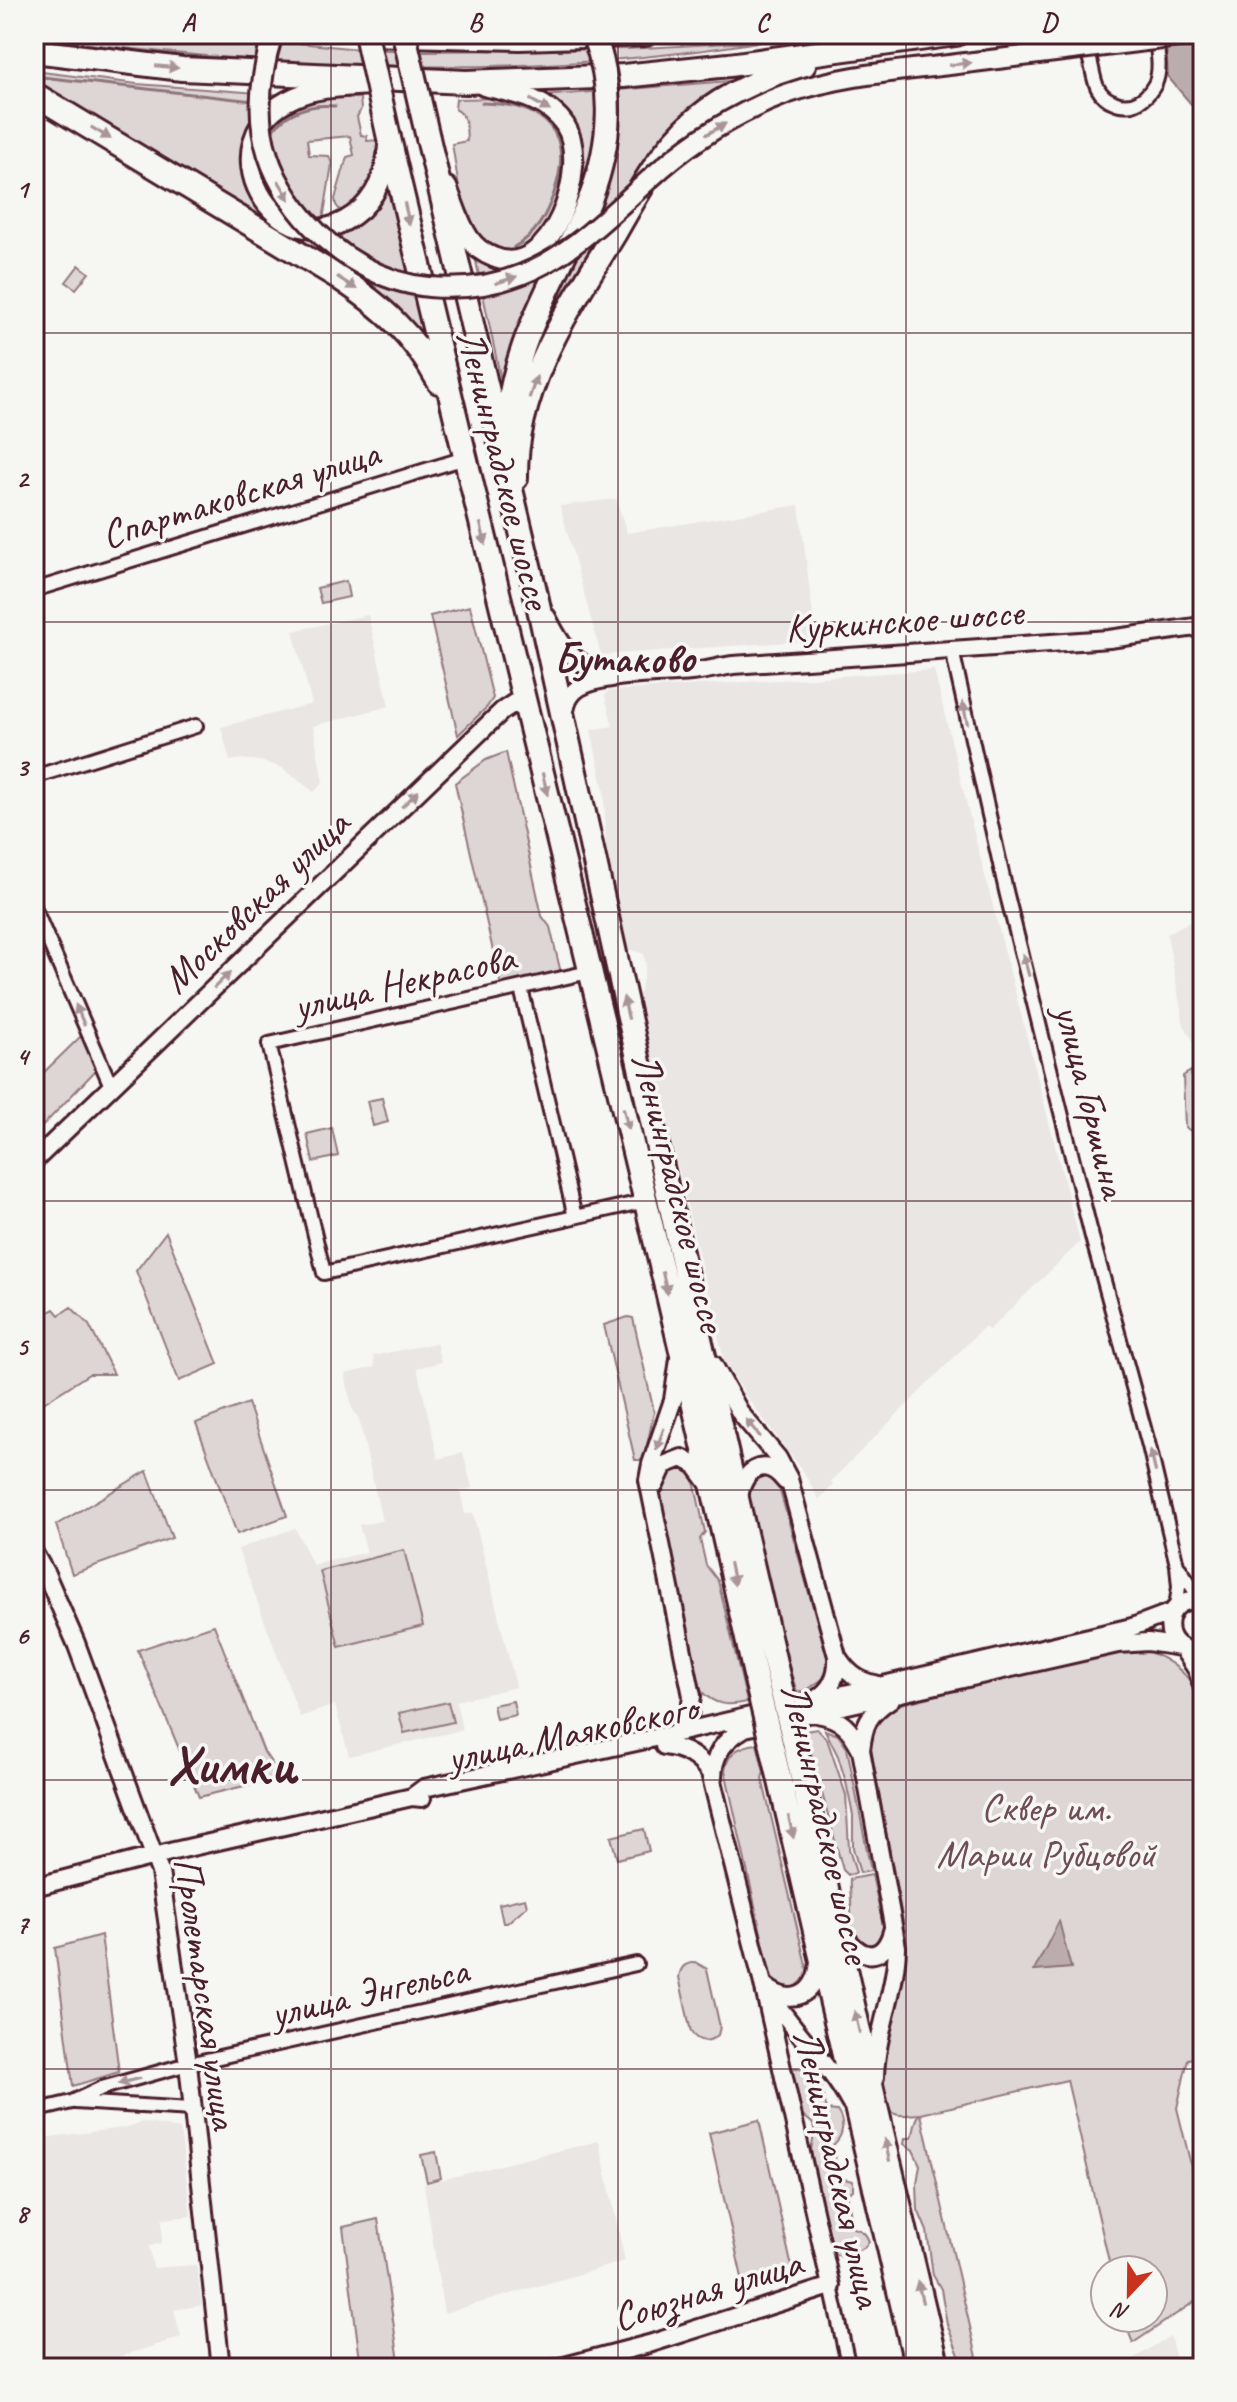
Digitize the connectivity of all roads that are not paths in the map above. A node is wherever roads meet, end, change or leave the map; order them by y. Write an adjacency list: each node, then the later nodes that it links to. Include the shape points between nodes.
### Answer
1 (273, 34): 10 (main road, one-way to 10, bridge, via 261,85 261,132 275,175 296,208 326,241 370,269 413,285 453,288 487,286 548,263 701,138 784,95 883,73)
2 (366, 34): 11 (highway); 18 (highway, Ленинградское шоссе, bridge)
3 (404, 34): 19 (highway, Ленинградское шоссе, bridge)
4 (593, 34): 22 (highway, bridge, via 608,88 605,153 591,197 519,357 506,422)
5 (645, 34): 11 (highway)
6 (956, 34): 12 (highway)
7 (1067, 34): 14 (street, via 1080,40)
8 (1099, 34): 14 (street)
9 (1155, 34): 14 (street, via 1157,78 1146,97 1131,104 1102,95)
10 (1203, 34)
11 (443, 35)
12 (883, 43): 16 (highway, via 623,76); 23 (highway, one-way to 12, via 518,445 539,369 575,299 664,154 695,120 736,92 777,74)
13 (34, 51): 15 (highway, one-way to 15, via 182,69)
14 (1089, 58)
15 (410, 80): 16 (highway); 18 (main road, via 316,90 280,106 253,143 255,187 268,207 296,225 340,223 374,195)
16 (466, 82): 19 (main road, one-way to 19, via 532,99 557,116 569,133 574,156 571,181 556,223 537,251 505,261 476,247)
17 (34, 94): 20 (highway, one-way to 20, via 375,302 419,348)
18 (389, 138): 20 (highway, Ленинградское шоссе, one-way to 20)
19 (428, 138): 22 (highway, Ленинградское шоссе)
20 (457, 427): 21 (highway, Ленинградское шоссе)
21 (465, 458): 24 (street, Спартаковская улица); 29 (highway, Ленинградское шоссе, one-way to 29)
22 (507, 475): 23 (highway, Ленинградское шоссе)
23 (518, 519): 25 (highway, Ленинградское шоссе)
24 (34, 590)
25 (536, 595): 28 (main road, via 567,652); 31 (highway, Ленинградское шоссе)
26 (1203, 626): 27 (main road, Куркинское шоссе)
27 (952, 650): 28 (main road, Куркинское шоссе); 46 (street, улица Горшина, one-way to 27, via 1006,891)
28 (609, 678): 31 (main road, Куркинское шоссе, via 572,693)
29 (527, 708): 34 (highway, Ленинградское шоссе, one-way to 34); 36 (main road, Московская улица, one-way to 29, via 507,706)
30 (196, 726): 32 (street)
31 (564, 728): 40 (highway, Ленинградское шоссе, one-way to 31)
32 (34, 777)
33 (34, 907): 36 (street, one-way to 33)
34 (589, 972): 35 (street, улица Некрасова); 38 (highway, Ленинградское шоссе, one-way to 38)
35 (521, 988): 39 (street); 39 (street, улица Некрасова, via 269,1044 324,1273)
36 (111, 1086): 37 (main road, Московская улица)
37 (34, 1161)
38 (646, 1201): 39 (street, улица Некрасова); 40 (highway, Ленинградское шоссе, one-way to 40)
39 (575, 1217)
40 (688, 1333): 41 (main road, one-way to 40, via 778,1458 741,1414); 42 (highway, Ленинградское шоссе); 43 (main road, one-way to 43, via 649,1473); 44 (highway, Ленинградское шоссе)
41 (793, 1494): 44 (main road, via 779,1473 760,1468 744,1478); 51 (main road)
42 (716, 1498): 43 (main road, via 695,1465 682,1458 660,1470); 52 (highway, Ленинградское шоссе, one-way to 52)
43 (653, 1502): 55 (main road)
44 (739, 1506): 52 (highway, Ленинградское шоссе)
45 (34, 1553): 62 (main road, Пролетарская улица, via 76,1643)
46 (1177, 1565): 47 (street, улица Горшина); 48 (street, улица Горшина)
47 (1202, 1600): 48 (main road, via 1186,1600)
48 (1174, 1609): 49 (main road, via 1169,1631); 54 (main road, via 1132,1627)
49 (1182, 1648): 50 (main road); 53 (main road); 54 (main road, via 1118,1644)
50 (1203, 1650)
51 (837, 1656): 54 (main road, via 857,1679); 56 (main road, via 832,1684)
52 (768, 1682): 59 (highway, Ленинградское шоссе, bridge)
53 (1203, 1688)
54 (891, 1689): 56 (main road, улица Маяковского); 60 (main road, via 869,1717)
55 (692, 1696): 57 (main road, via 705,1712); 58 (main road, via 689,1716)
56 (812, 1707): 57 (main road, улица Маяковского); 60 (main road, via 846,1725)
57 (737, 1725): 58 (main road, улица Маяковского); 61 (main road, via 721,1747)
58 (669, 1740): 61 (main road, via 695,1756); 62 (main road, улица Маяковского, via 424,1788 412,1797)
59 (784, 1748): 64 (highway, Ленинградское шоссе); 66 (highway, Ленинградское шоссе, one-way to 66)
60 (861, 1750): 65 (main road)
61 (713, 1779): 68 (main road, Ленинградская улица)
62 (156, 1856): 63 (main road, улица Маяковского); 72 (main road, Пролетарская улица)
63 (34, 1887)
64 (831, 1911): 65 (main road, via 850,1944 866,1955 885,1947); 73 (highway, Ленинградское шоссе, one-way to 64)
65 (894, 1926): 73 (main road, via 897,1955 878,2045)
66 (820, 1948): 69 (main road, via 813,1985); 77 (highway, Ленинградское шоссе)
67 (636, 1964): 72 (street, улица Энгельса)
68 (763, 1984): 69 (main road, Ленинградская улица); 69 (main road)
69 (777, 2007): 70 (main road); 71 (main road, Ленинградская улица)
70 (806, 2043): 71 (main road, via 789,2041); 77 (main road, via 836,2079)
71 (779, 2061): 78 (main road, Ленинградская улица)
72 (188, 2064): 74 (street, улица Энгельса, one-way to 74); 75 (main road, Пролетарская улица)
73 (874, 2098): 83 (highway, Ленинградское шоссе, one-way to 73)
74 (72, 2102): 75 (street, улица Энгельса); 76 (street, улица Энгельса)
75 (192, 2109): 79 (main road, Пролетарская улица)
76 (34, 2111)
77 (860, 2122): 82 (highway, Ленинградское шоссе)
78 (831, 2286): 80 (main road, Союзная улица); 81 (street, Ленинградская улица)
79 (221, 2368)
80 (557, 2368)
81 (849, 2368)
82 (917, 2368)
83 (938, 2368)

